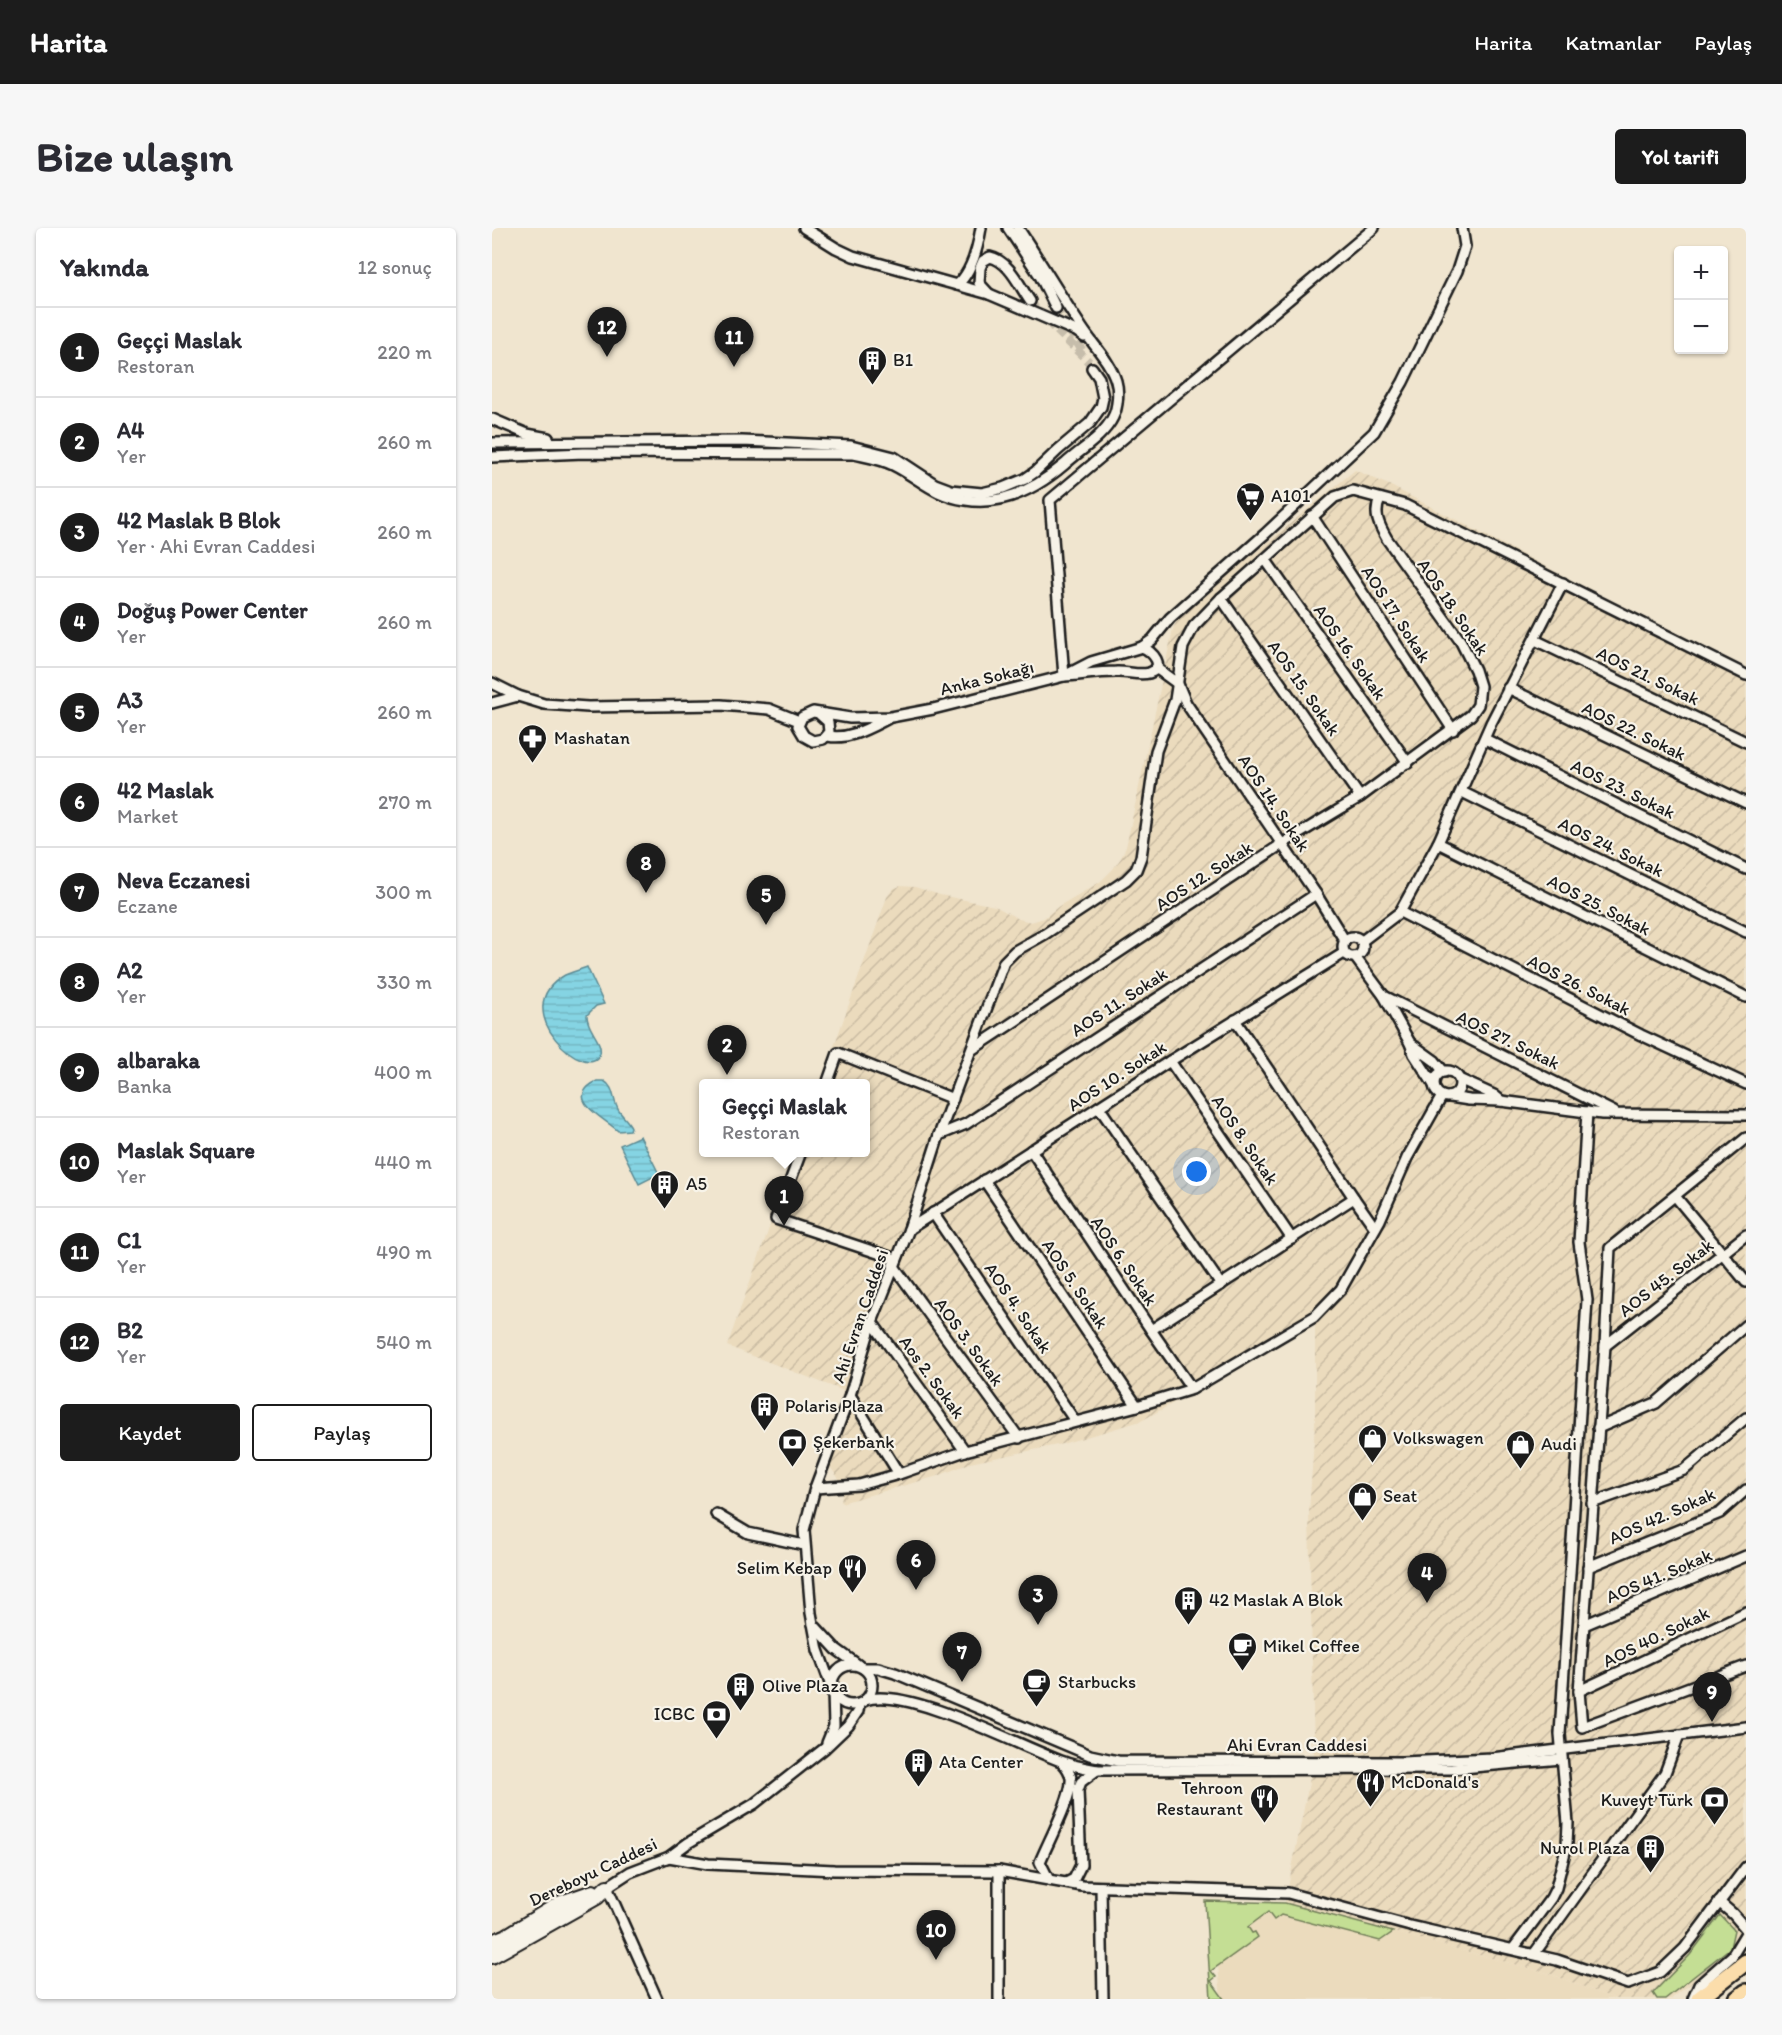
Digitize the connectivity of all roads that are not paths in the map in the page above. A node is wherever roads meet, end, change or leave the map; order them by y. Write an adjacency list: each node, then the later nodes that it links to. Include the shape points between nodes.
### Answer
1 (804, 228): 7 (street, via 853,256)
2 (981, 228): 7 (street, via 975,256)
3 (1008, 228): 10 (street)
4 (1018, 228): 11 (street)
5 (1374, 228): 26 (street, via 1050,500)
6 (1462, 228): 23 (street, via 1465,246 1457,271 1374,432)
7 (957, 285): 8 (street)
8 (988, 294): 9 (street, via 980,283 980,274 983,261 990,257 1005,265); 11 (street, via 1076,331)
9 (1030, 301)
10 (1056, 308)
11 (1093, 344): 16 (street, via 1117,383 1114,416 1107,427 1055,472 1033,488 1002,499 983,502 951,497 919,483 894,465 854,454 584,453)
12 (1092, 368): 15 (street, via 1099,378 1103,398 1090,423 1025,479 982,493 951,490 894,457 851,446 742,441)
13 (492, 419): 15 (street, via 527,434)
14 (492, 443): 15 (street)
15 (574, 443)
16 (492, 457)
17 (1380, 499): 18 (street, Ahi Evran Caddesi, via 1353,491 1335,497); 20 (street, Ahi Evran Caddesi, via 1405,505); 35 (street, AOS 18. Sokak, via 1377,521 1382,530 1461,642 1475,670 1480,686 1478,705)
18 (1312, 516): 19 (street, Ahi Evran Caddesi); 35 (street, AOS 17. Sokak)
19 (1265, 559): 21 (street, Ahi Evran Caddesi); 39 (street, AOS 16. Sokak)
20 (1563, 583): 22 (street); 25 (street, Ahi Evran Caddesi)
21 (1221, 598): 28 (street, Ahi Evran Caddesi, via 1194,626 1183,647); 41 (street, AOS 15. Sokak)
22 (1535, 640): 29 (street); 38 (street, AOS 21. Sokak)
23 (1142, 647): 24 (street, via 1151,651); 26 (street, Anka Sokağı, via 1091,662)
24 (1156, 665): 26 (street, via 1145,674); 28 (street)
25 (1746, 675)
26 (1064, 676): 33 (street, Anka Sokağı)
27 (492, 683): 30 (street)
28 (1178, 684): 44 (street, AOS 14. Sokak, via 1186,703); 57 (street, Ahi Evran Caddesi, via 1156,751 1136,870 1004,962)
29 (1508, 688): 37 (street); 42 (street, AOS 22. Sokak)
30 (518, 696): 31 (street); 34 (street, via 544,704 588,707 748,707 769,709)
31 (492, 703)
32 (815, 713): 33 (street, Anka Sokağı, via 850,718); 34 (street); 36 (street, via 828,722)
33 (891, 717): 36 (street, via 862,732)
34 (799, 721): 36 (street, via 807,740 818,742)
35 (1453, 730): 39 (street, AOS 12. Sokak)
36 (828, 736)
37 (1485, 739): 40 (street); 45 (street, AOS 23. Sokak)
38 (1746, 742)
39 (1407, 763): 41 (street, AOS 12. Sokak)
40 (1462, 792): 43 (street); 48 (street, AOS 24. Sokak)
41 (1360, 797): 44 (street, AOS 12. Sokak)
42 (1746, 803)
43 (1438, 843): 47 (street); 54 (street, AOS 25. Sokak)
44 (1282, 844): 46 (street, AOS 14. Sokak); 57 (street, AOS 12. Sokak)
45 (1746, 869)
46 (1316, 894): 49 (street, AOS 14. Sokak); 71 (street, AOS 11. Sokak, via 966,1124)
47 (1400, 912): 50 (street); 62 (street, AOS 26. Sokak)
48 (1746, 932)
49 (1345, 941): 50 (street, via 1353,936); 51 (street)
50 (1362, 941): 52 (street, via 1363,951)
51 (1344, 953): 52 (street); 55 (street, AOS 10. Sokak)
52 (1355, 957): 53 (street)
53 (1383, 996): 56 (street); 69 (street, AOS 27. Sokak)
54 (1746, 997)
55 (1235, 1020): 58 (street, AOS 10. Sokak); 77 (street)
56 (1410, 1042): 59 (street); 63 (street)
57 (973, 1048): 65 (street, Ahi Evran Caddesi)
58 (1170, 1061): 67 (street, AOS 10. Sokak); 82 (street, AOS 8. Sokak)
59 (1444, 1072): 61 (street); 63 (street)
60 (828, 1079): 65 (street, via 838,1053)
61 (1459, 1079): 64 (street, via 1460,1088 1454,1095); 66 (street)
62 (1746, 1084)
63 (1434, 1086): 64 (street)
64 (1446, 1096): 66 (street); 80 (street, via 1407,1158)
65 (953, 1099): 71 (street, Ahi Evran Caddesi)
66 (1501, 1101): 68 (street)
67 (1099, 1107): 73 (street, AOS 10. Sokak); 86 (street)
68 (1587, 1112): 69 (street); 118 (street, via 1579,1242 1587,1300)
69 (1618, 1114): 70 (street)
70 (1746, 1115)
71 (939, 1135): 79 (street, Ahi Evran Caddesi)
72 (1746, 1138): 76 (street)
73 (1031, 1150): 75 (street, AOS 10. Sokak); 89 (street, AOS 6. Sokak)
74 (799, 1157): 84 (street, via 776,1219)
75 (984, 1180): 78 (street, AOS 10. Sokak); 93 (street, AOS 5. Sokak)
76 (1675, 1196): 83 (street); 90 (street, via 1610,1248)
77 (1354, 1198): 80 (street); 82 (street)
78 (933, 1213): 79 (street, AOS 10. Sokak); 95 (street, AOS 4. Sokak)
79 (909, 1228): 84 (street, Ahi Evran Caddesi)
80 (1375, 1228): 91 (street, via 1341,1289 1314,1317)
81 (1746, 1235): 83 (street, AOS 45. Sokak)
82 (1292, 1239): 86 (street)
83 (1723, 1254): 85 (street); 90 (street, AOS 45. Sokak)
84 (894, 1262): 87 (street, Ahi Evran Caddesi); 97 (street, AOS 3. Sokak)
85 (1746, 1282)
86 (1221, 1285): 89 (street)
87 (872, 1322): 92 (street, Ahi Evran Caddesi); 98 (street, Aos 2. Sokak)
88 (1746, 1325): 96 (street, via 1656,1403)
89 (1151, 1330): 91 (street, AOS 6. Sokak)
90 (1605, 1346): 96 (street)
91 (1192, 1389): 93 (street)
92 (850, 1395): 99 (street); 100 (street, Ahi Evran Caddesi)
93 (1137, 1406): 95 (street)
94 (1746, 1418): 102 (street, via 1684,1470)
95 (1075, 1422): 97 (street)
96 (1598, 1428): 102 (street)
97 (1019, 1438): 98 (street)
98 (965, 1451): 99 (street)
99 (899, 1474): 100 (street, via 859,1485)
100 (815, 1488): 104 (street, Ahi Evran Caddesi)
101 (1746, 1490): 106 (street, AOS 42. Sokak, via 1720,1513)
102 (1592, 1503): 106 (street)
103 (717, 1514): 104 (street, via 748,1533)
104 (804, 1545): 108 (street, Ahi Evran Caddesi)
105 (1746, 1556): 109 (street, AOS 41. Sokak)
106 (1588, 1567): 109 (street)
107 (1746, 1612): 113 (street, AOS 40. Sokak)
108 (813, 1624): 111 (street, Ahi Evran Caddesi, via 836,1649); 112 (street, Ahi Evran Caddesi)
109 (1584, 1625): 113 (street)
110 (1746, 1666): 113 (street, via 1582,1727)
111 (862, 1667): 112 (street, via 840,1668); 114 (street, via 871,1678 872,1690); 118 (street, Ahi Evran Caddesi, via 895,1673 1090,1755 1118,1761 1402,1762 1511,1757)
112 (832, 1689): 114 (street, via 841,1702); 117 (street, Ahi Evran Caddesi, via 834,1726)
113 (1579, 1691)
114 (862, 1702): 117 (street, Dereboyu Caddesi, via 848,1726); 120 (street, Ahi Evran Caddesi, via 876,1697 908,1701)
115 (1746, 1727): 116 (street, Ahi Evran Caddesi)
116 (1679, 1735): 118 (street, Ahi Evran Caddesi); 133 (street, via 1665,1773)
117 (825, 1748): 122 (street, Dereboyu Caddesi, via 754,1804)
118 (1560, 1749): 119 (street)
119 (1561, 1760): 121 (street, Ahi Evran Caddesi, via 1440,1770); 132 (street, via 1568,1823 1556,1888)
120 (1062, 1762): 121 (street, Ahi Evran Caddesi); 125 (street, via 1068,1768 1071,1783 1040,1862)
121 (1097, 1770): 126 (street, via 1080,1782 1081,1864 1074,1879)
122 (669, 1857): 124 (street, via 834,1870); 127 (street, Dereboyu Caddesi, via 630,1872)
123 (1746, 1868): 129 (street)
124 (999, 1871): 125 (street); 138 (street)
125 (1049, 1880): 126 (street)
126 (1066, 1883): 128 (street)
127 (607, 1887): 131 (street, Dereboyu Caddesi, via 561,1903); 134 (street, via 597,1897); 137 (street)
128 (1101, 1887): 132 (street, via 1288,1893); 139 (street)
129 (1719, 1902): 130 (street); 133 (street, via 1685,1948 1660,1972 1639,1981 1628,1983)
130 (1746, 1931): 140 (street, via 1732,1956 1699,1985)
131 (492, 1942)
132 (1513, 1949): 133 (street)
133 (1534, 1954)
134 (492, 1956)
135 (1746, 1962): 141 (main road)
136 (1746, 1992): 142 (main road)
137 (657, 1999)
138 (999, 1999)
139 (1103, 1999)
140 (1693, 1999)
141 (1699, 1999)
142 (1737, 1999)

